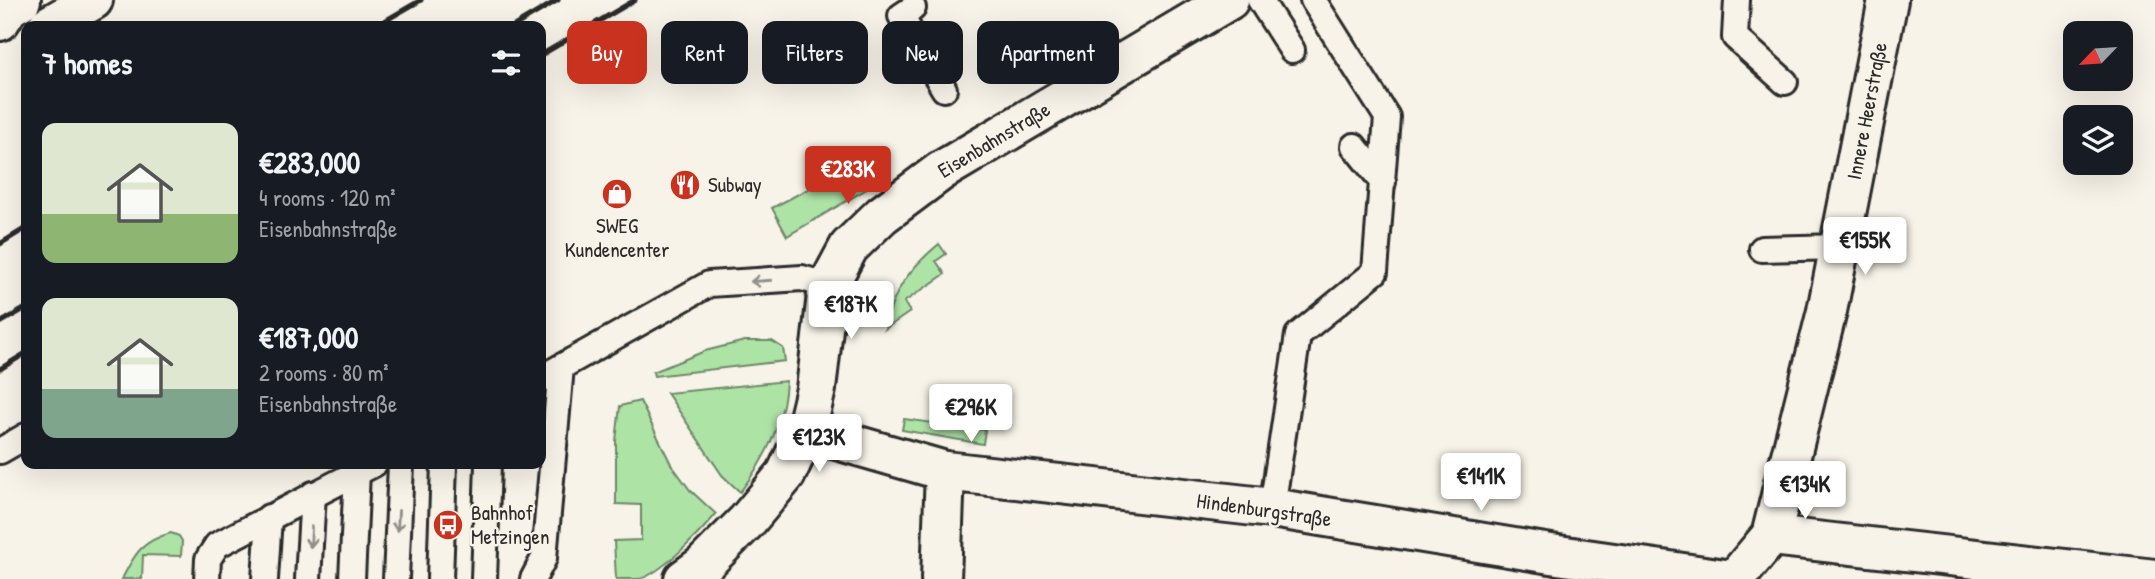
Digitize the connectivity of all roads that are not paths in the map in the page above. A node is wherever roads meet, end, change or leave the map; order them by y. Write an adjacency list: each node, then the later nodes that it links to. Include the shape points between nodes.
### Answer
1 (21, 0): 9 (street, via 9,7)
2 (93, 0): 10 (street)
3 (1229, 0): 20 (street, Eisenbahnstraße, via 941,171 882,215 849,247)
4 (1260, 0): 13 (lane)
5 (1313, 0): 17 (lane, via 1387,117)
6 (1737, 0): 14 (lane, via 1735,37)
7 (1888, 0): 18 (street, Innere Heerstraße)
8 (913, 8): 15 (lane, via 901,16)
9 (0, 21)
10 (57, 21)
11 (21, 39): 12 (street)
12 (0, 42)
13 (1292, 50)
14 (1785, 82)
15 (944, 89)
16 (1354, 146): 17 (lane)
17 (1383, 182): 32 (lane, via 1375,272 1298,335)
18 (1841, 247): 19 (lane); 34 (street, Innere Heerstraße)
19 (1762, 249)
20 (828, 286): 21 (lane, one-way to 21, via 802,278 709,284); 22 (street, Eisenbahnstraße, via 816,389)
21 (551, 373): 43 (lane, via 544,558)
22 (806, 431): 30 (street, Hindenburgstraße); 44 (street, Eisenbahnstraße, via 786,474 747,522)
23 (21, 439): 24 (lane)
24 (0, 451)
25 (363, 469): 31 (lane)
26 (365, 469): 39 (lane)
27 (401, 469): 40 (lane, one-way to 40)
28 (444, 469): 41 (lane)
29 (488, 469): 42 (lane)
30 (945, 471): 32 (street, Hindenburgstraße); 45 (street)
31 (313, 494): 33 (lane); 38 (lane, one-way to 38)
32 (1272, 509): 46 (street, Hindenburgstraße)
33 (269, 517): 36 (lane, via 217,545 208,559); 37 (lane)
34 (1771, 536): 35 (street); 47 (street, Innere Heerstraße)
35 (2143, 578)
36 (207, 579)
37 (265, 579)
38 (308, 579)
39 (352, 579)
40 (396, 579)
41 (440, 579)
42 (484, 579)
43 (533, 579)
44 (684, 579)
45 (941, 579)
46 (1725, 579)
47 (1735, 579)

